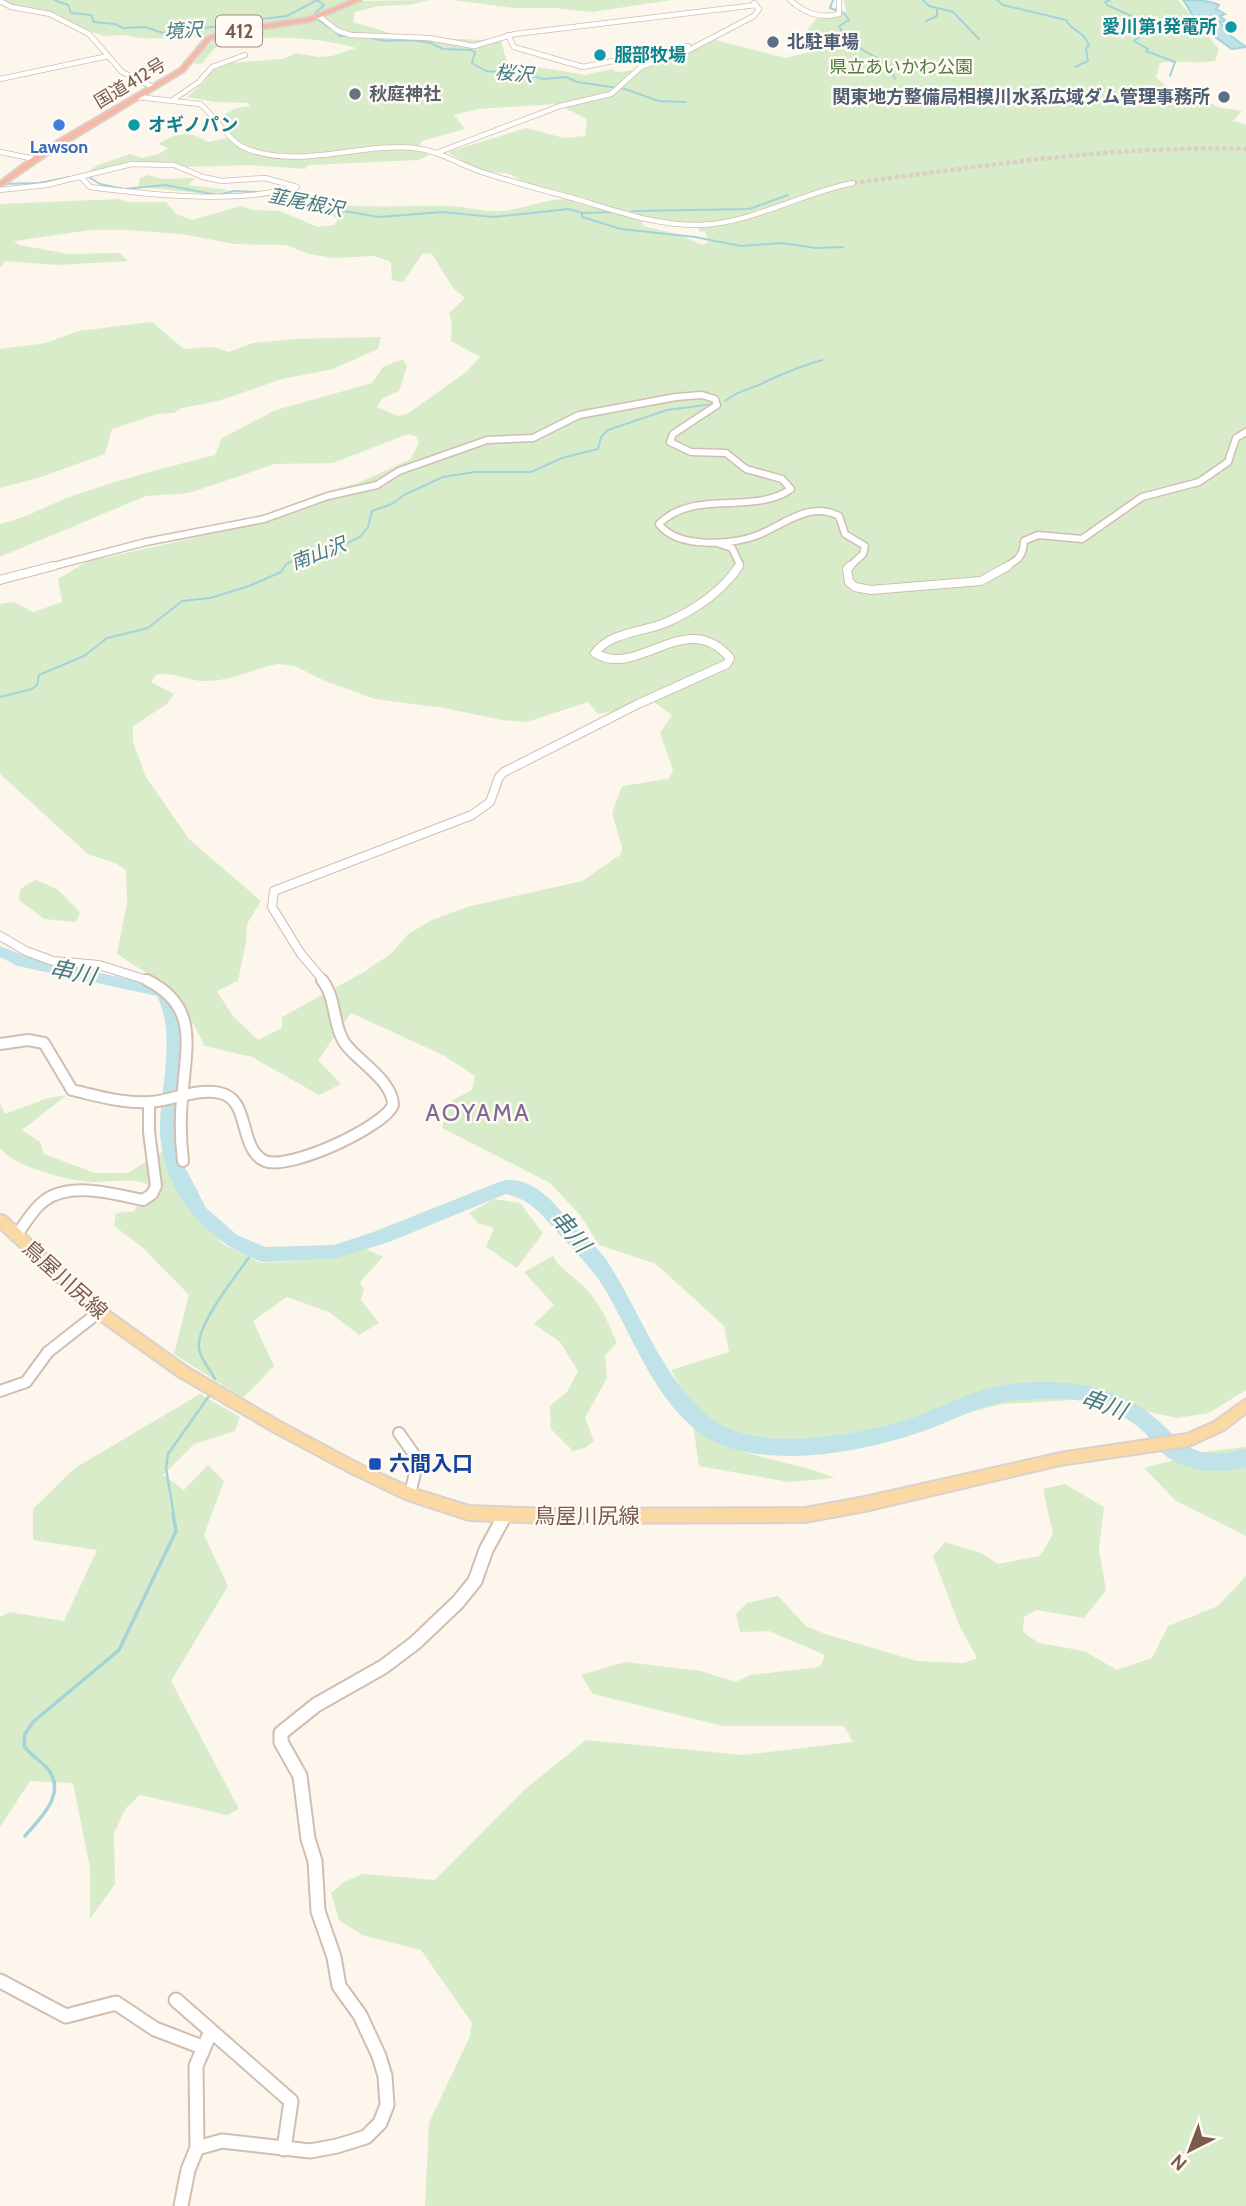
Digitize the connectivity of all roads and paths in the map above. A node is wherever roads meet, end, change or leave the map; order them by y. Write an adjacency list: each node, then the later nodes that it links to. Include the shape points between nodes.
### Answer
1 (358, 0): 8 (highway, 国道412号 / 412)
2 (790, 0): 3 (street, via 811,16 831,17 840,11)
3 (839, 0)
4 (0, 1): 6 (street)
5 (754, 2): 9 (street); 10 (street, via 759,9 754,16)
6 (7, 5): 7 (street); 12 (street, via 52,15 93,36)
7 (0, 8)
8 (320, 17): 9 (street, via 341,32 361,36 422,38 474,47); 14 (highway, 国道412号 / 412, via 214,36 188,65)
9 (508, 35): 10 (street, via 514,47 580,66)
10 (696, 46): 18 (street, via 637,69 619,88)
11 (246, 55): 16 (street, via 212,67)
12 (108, 56): 13 (street); 14 (street, via 124,74)
13 (0, 79)
14 (153, 87): 15 (highway, 国道412号 / 412)
15 (137, 97): 16 (street); 19 (highway, 国道412号 / 412)
16 (173, 100): 18 (street, via 200,104 234,142 258,152 298,155 400,147)
17 (0, 152): 19 (street)
18 (439, 152): 21 (street, via 478,171 675,224 742,220 824,188)
19 (35, 159): 22 (highway, 国道412号 / 412)
20 (82, 178): 20 (street, via 90,187 112,190 217,196 297,187 265,178 222,181 174,164 132,164); 22 (street)
21 (853, 183)
22 (2, 186)
23 (1246, 432): 24 (street, via 1236,438 1231,458 1199,482 1142,497 1082,539 1029,537 1019,560 981,581 871,590 855,587 847,569 865,546 843,534 839,516 827,510 807,512 747,538)
24 (698, 540): 25 (street, via 671,537 662,531 660,521 675,511 735,499 781,497 791,489 782,479 746,468 726,453 691,452 670,442 673,433 717,405 710,396 696,395 627,404 572,418 533,438 493,438 399,471 377,485 328,496 264,519 146,542); 28 (street, via 735,551 740,565 726,585 665,623 618,637 595,653 603,659 621,659 664,643 701,640 721,646 729,655 727,664 504,772 490,802 472,815 274,891 272,907 329,988 344,1043 391,1093 394,1101 389,1113 352,1136 276,1163 257,1154 235,1101 228,1095)
25 (0, 580)
26 (0, 936): 28 (street, via 55,962 126,973 172,995 185,1017 186,1063)
27 (0, 1044): 29 (street, via 44,1043 72,1090)
28 (180, 1097): 29 (street); 30 (street)
29 (153, 1102): 32 (street, via 149,1132 156,1186 152,1194 143,1200 60,1193 49,1197)
30 (183, 1161)
31 (0, 1220): 32 (main road, 鳥屋川尻線)
32 (16, 1236): 33 (main road, 鳥屋川尻線)
33 (99, 1312): 34 (street, via 48,1352 26,1382); 37 (main road, 鳥屋川尻線, via 183,1372 279,1428)
34 (0, 1391)
35 (1246, 1405): 38 (main road, 鳥屋川尻線, via 1219,1426 1189,1440 1020,1466 805,1515)
36 (399, 1433): 37 (street, via 418,1460)
37 (410, 1494): 38 (main road, 鳥屋川尻線, via 469,1513)
38 (505, 1515): 44 (street, via 475,1581 458,1602 383,1667 316,1705 281,1732 281,1742 300,1776 317,1911 339,1986 360,2015 379,2056 387,2105 380,2123 366,2137 323,2148)
39 (0, 1981): 42 (street, via 66,2016 116,2003 155,2029)
40 (176, 2000): 41 (street)
41 (211, 2031): 42 (street); 44 (street, via 291,2101)
42 (202, 2047): 43 (street, via 196,2066)
43 (197, 2148): 44 (street, via 222,2141); 45 (street)
44 (284, 2149)
45 (181, 2206)

